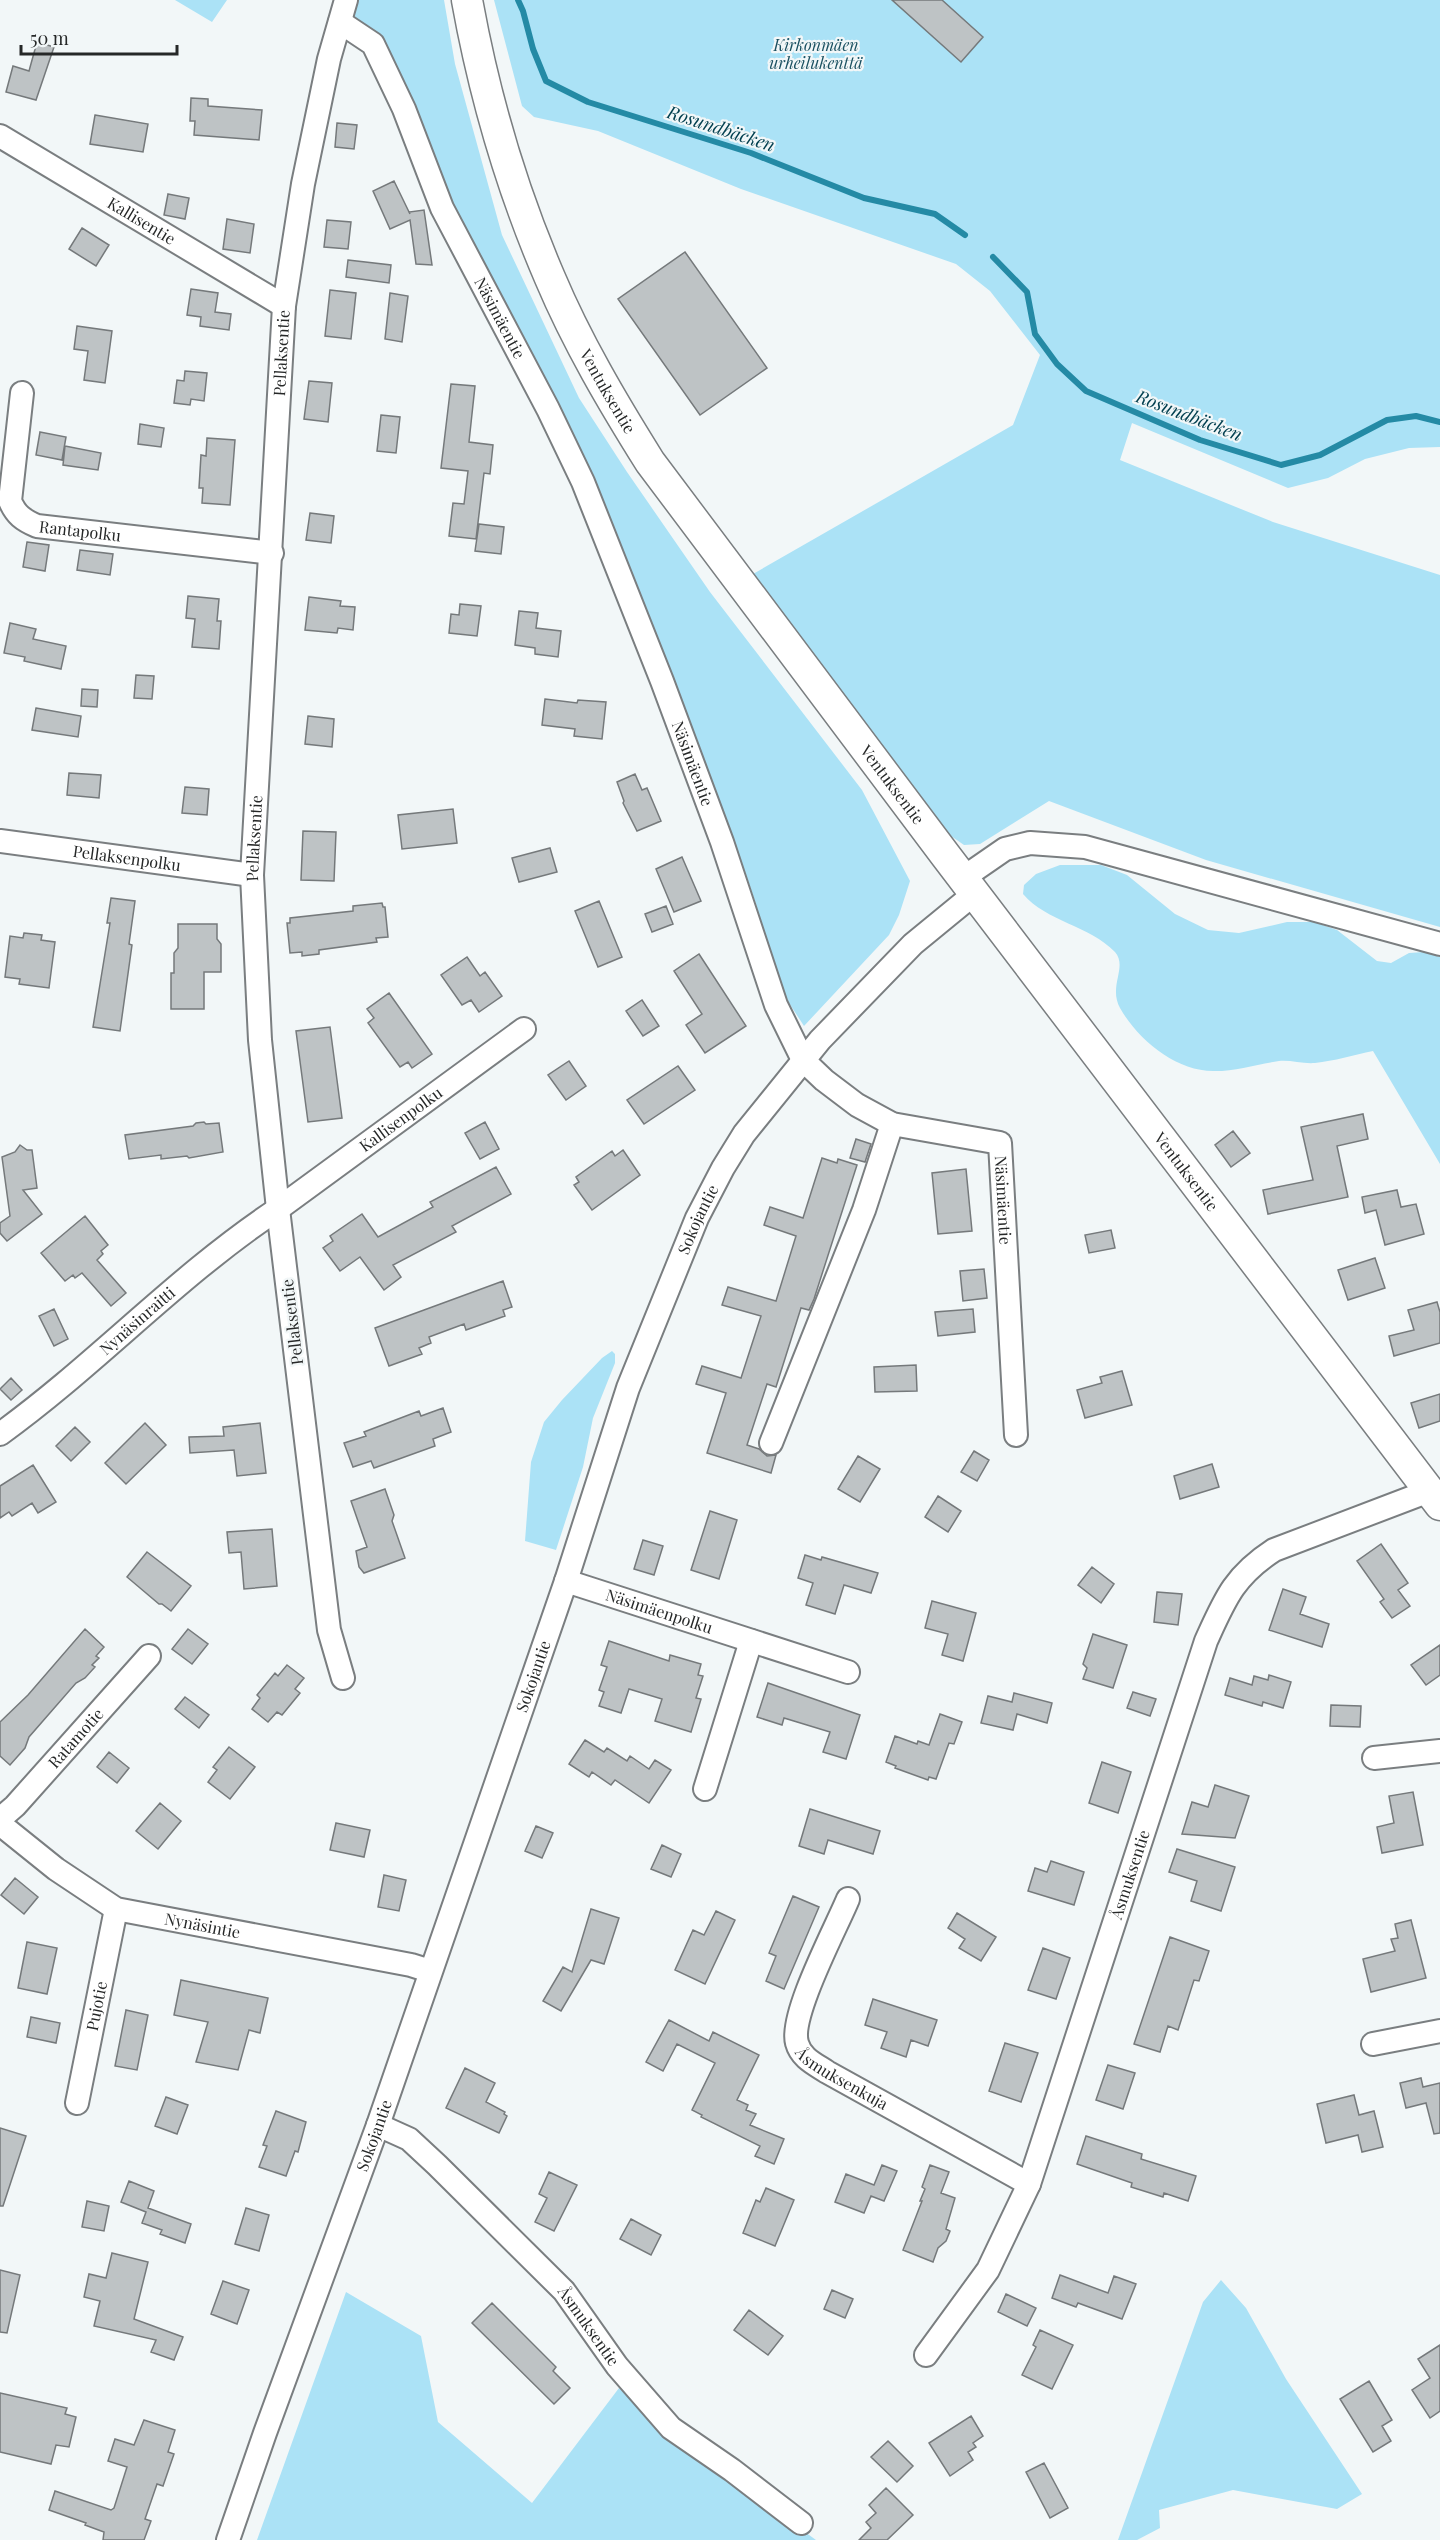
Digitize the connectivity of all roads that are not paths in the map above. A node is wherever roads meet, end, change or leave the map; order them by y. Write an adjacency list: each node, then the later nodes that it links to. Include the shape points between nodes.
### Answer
1 (346, 0): 3 (street, Pellaksentie)
2 (467, 0): 10 (main road, Ventuksentie, via 493,110 529,225 550,279 615,407 692,519)
3 (339, 22): 5 (street, Pellaksentie, via 303,184); 13 (street, Näsimäentie, via 373,44 404,109 442,208 584,482 722,842 776,1005)
4 (0, 136): 5 (street, Kallisentie)
5 (284, 306): 7 (street, Pellaksentie)
6 (22, 393): 7 (street, Rantapolku, via 10,501 24,520 37,526)
7 (272, 553): 9 (street, Pellaksentie)
8 (0, 842): 9 (street, Pellaksenpolku)
9 (252, 875): 15 (street, Pellaksentie, via 260,1040)
10 (968, 886): 11 (street, Sokojantie, via 1005,849 1030,843 1084,847); 13 (street, Sokojantie); 19 (main road, Ventuksentie)
11 (1440, 944)
12 (524, 1029): 15 (street, Kallisenpolku)
13 (804, 1060): 14 (street, Näsimäentie, via 857,1105); 20 (street, Sokojantie, via 744,1134 697,1218 628,1388)
14 (892, 1124): 17 (street, Näsimäentie, via 1000,1143); 18 (street, via 864,1210)
15 (278, 1209): 16 (street, Nynäsinraitti, via 221,1250); 24 (street, Pellaksentie, via 329,1630)
16 (0, 1434)
17 (1016, 1435)
18 (771, 1443)
19 (1435, 1498): 37 (street, Åsmuksentie, via 1274,1550 1238,1578 1222,1604 1206,1641)
20 (566, 1581): 21 (street, Näsimäenpolku); 32 (street, Sokojantie)
21 (751, 1641): 23 (street, Näsimäenpolku); 27 (street)
22 (149, 1656): 28 (street, Ratamotie)
23 (848, 1672)
24 (343, 1678)
25 (1440, 1751): 26 (street)
26 (1374, 1758)
27 (705, 1789)
28 (0, 1819)
29 (0, 1824): 31 (street, Nynäsintie, via 56,1869)
30 (848, 1899): 37 (street, Åsmuksenkuja, via 801,2007 795,2031 797,2045 807,2059 827,2072)
31 (116, 1909): 32 (street, Nynäsintie); 35 (street, Pujotie)
32 (430, 1971): 36 (street, Sokojantie)
33 (1440, 2031): 34 (street)
34 (1372, 2044)
35 (77, 2103)
36 (378, 2125): 39 (street, Åsmuksentie, via 409,2139 438,2164 564,2291 617,2366 671,2428); 40 (street, Sokojantie)
37 (1029, 2184): 38 (street, Åsmuksentie, via 988,2270)
38 (926, 2355)
39 (801, 2523)
40 (228, 2540)

